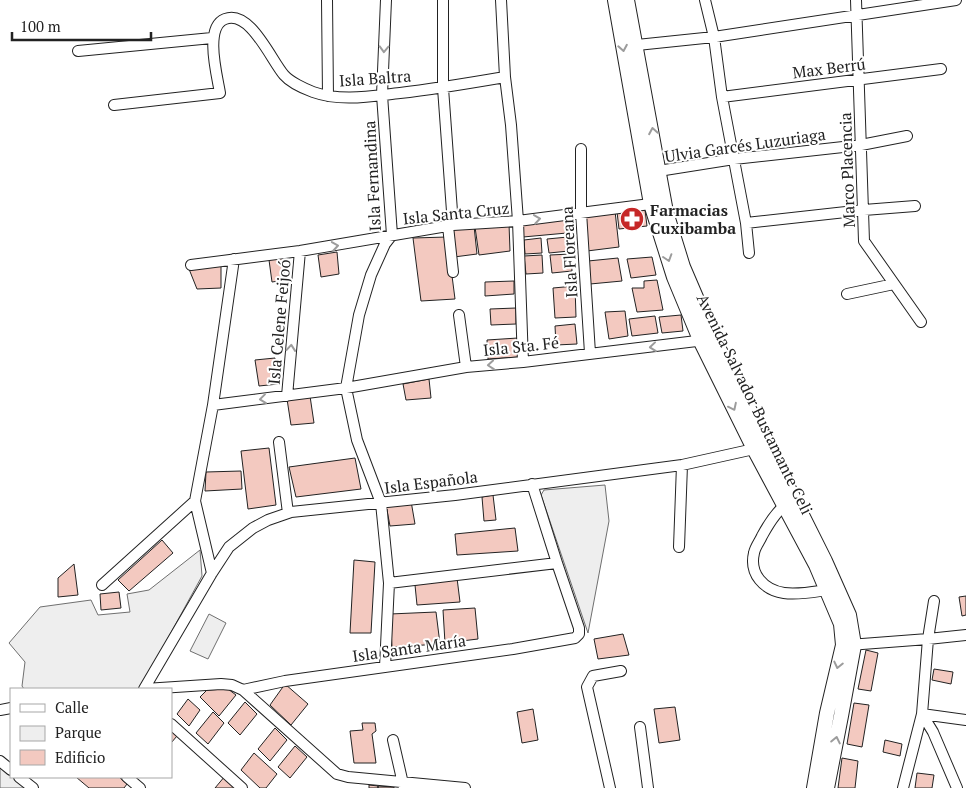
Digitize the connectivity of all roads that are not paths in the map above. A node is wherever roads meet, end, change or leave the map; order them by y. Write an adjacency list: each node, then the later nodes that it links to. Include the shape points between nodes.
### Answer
1 (327, 0): 20 (street)
2 (386, 0): 19 (street, Isla Fernandina, one-way to 19)
3 (443, 0): 18 (street)
4 (502, 0): 16 (street)
5 (614, 0): 27 (main road, Avenida Salvador Bustamante Celi, one-way to 27)
6 (627, 0): 13 (main road, Avenida Salvador Bustamante Celi)
7 (705, 0): 11 (street)
8 (856, 0): 10 (street, Marco Placencia)
9 (956, 0): 10 (street)
10 (857, 14): 11 (street); 17 (street, Marco Placencia)
11 (714, 37): 13 (street); 21 (street)
12 (212, 38): 14 (street); 20 (street, Isla Baltra, via 216,26 225,18 240,18 250,26 285,77); 22 (street, via 220,93)
13 (637, 45): 27 (main road, Avenida Salvador Bustamante Celi, one-way to 13)
14 (78, 51)
15 (941, 69): 17 (street, Max Berrú)
16 (505, 77): 18 (street, Isla Baltra); 32 (street)
17 (860, 78): 21 (street, Max Berrú); 24 (street, Marco Placencia)
18 (443, 88): 19 (street, Isla Baltra); 34 (street)
19 (382, 95): 20 (street, Isla Baltra); 35 (street, Isla Fernandina)
20 (328, 96)
21 (722, 97): 26 (street)
22 (114, 105)
23 (907, 136): 24 (street, Ulvia Garcés Luzuriaga)
24 (861, 145): 26 (street, Ulvia Garcés Luzuriaga); 30 (street, Marco Placencia)
25 (581, 149): 31 (street, Isla Floreana)
26 (734, 159): 27 (street, Ulvia Garcés Luzuriaga); 33 (street)
27 (653, 172): 28 (main road, Avenida Salvador Bustamante Celi)
28 (658, 203): 31 (street, Isla Santa Cruz); 45 (main road, Avenida Salvador Bustamante Celi, via 674,277)
29 (915, 206): 30 (street)
30 (864, 210): 33 (street); 41 (street, Marco Placencia, via 864,241)
31 (581, 212): 32 (street, Isla Santa Cruz, one-way to 31); 46 (street, Isla Floreana)
32 (518, 221): 34 (street, Isla Santa Cruz); 47 (street)
33 (746, 223): 37 (street)
34 (451, 226): 35 (street, Isla Santa Cruz); 40 (street)
35 (392, 235): 36 (street, Isla Santa Cruz, one-way to 35); 49 (street, Isla Fernandina, via 371,275 359,315)
36 (300, 251): 38 (street, Isla Santa Cruz); 50 (street, Isla Celene Feijoó, one-way to 36)
37 (749, 253)
38 (234, 260): 39 (street, Isla Santa Cruz); 51 (street)
39 (191, 265)
40 (453, 272)
41 (894, 284): 42 (street); 44 (street, Marco Placencia)
42 (847, 294)
43 (459, 315): 48 (street)
44 (921, 322)
45 (707, 340): 46 (street, Isla Sta. Fé, one-way to 46); 53 (main road, Avenida Salvador Bustamante Celi, one-way to 53); 58 (main road, Avenida Salvador Bustamante Celi)
46 (590, 354): 47 (street, Isla Sta. Fé)
47 (523, 362): 48 (street, Isla Sta. Fé, one-way to 48)
48 (466, 367): 49 (street, Isla Sta. Fé)
49 (346, 388): 50 (street, Isla Sta. Fé); 57 (street, Isla Fernandina, via 357,440)
50 (287, 396): 51 (street, Isla Sta. Fé, one-way to 51)
51 (214, 405): 56 (street)
52 (279, 442): 59 (street)
53 (754, 449): 54 (street, Isla Española); 58 (main road, Avenida Salvador Bustamante Celi)
54 (682, 465): 55 (street, Isla Española); 60 (street)
55 (532, 484): 57 (street, Isla Española); 61 (street)
56 (195, 501): 62 (street); 64 (street)
57 (381, 503): 59 (street, Isla Española); 63 (street, Isla Fernandina)
58 (789, 503): 65 (main road, Avenida Salvador Bustamante Celi); 65 (street, via 764,532 754,552 752,569 759,581 784,593); 69 (main road, Avenida Salvador Bustamante Celi, via 849,614)
59 (288, 513): 62 (street, Isla Española, via 268,520 240,538 229,547)
60 (679, 547)
61 (557, 563): 63 (street); 70 (street, Isla Santa María, via 579,628 575,638)
62 (212, 573): 72 (street, Isla Española)
63 (389, 583): 70 (street, Isla Fernandina)
64 (102, 585)
65 (827, 590): 69 (main road, Avenida Salvador Bustamante Celi)
66 (934, 601): 68 (street)
67 (966, 635): 68 (street)
68 (928, 640): 69 (street); 76 (street)
69 (848, 645): 75 (main road, Avenida Salvador Bustamante Celi, one-way to 75); 77 (main road, Avenida Salvador Bustamante Celi)
70 (385, 667): 74 (street, Isla Santa María)
71 (621, 671): 92 (street, via 593,676 588,687)
72 (145, 688)
73 (159, 688): 74 (street, via 221,684)
74 (243, 690): 87 (street, via 337,774)
75 (827, 713): 77 (main road); 86 (main road, Avenida Salvador Bustamante Celi)
76 (922, 714): 78 (street); 95 (street); 96 (street)
77 (842, 716): 94 (main road, Avenida Salvador Bustamante Celi, one-way to 77)
78 (966, 720)
79 (172, 725): 90 (street)
80 (640, 727): 93 (street)
81 (393, 740): 87 (street)
82 (0, 761): 83 (street)
83 (10, 769)
84 (20, 778): 88 (street)
85 (128, 778): 89 (street)
86 (812, 785)
87 (404, 786): 91 (street)
88 (33, 788)
89 (140, 788)
90 (242, 788)
91 (465, 788)
92 (610, 788)
93 (648, 788)
94 (827, 788)
95 (903, 788)
96 (958, 788)

